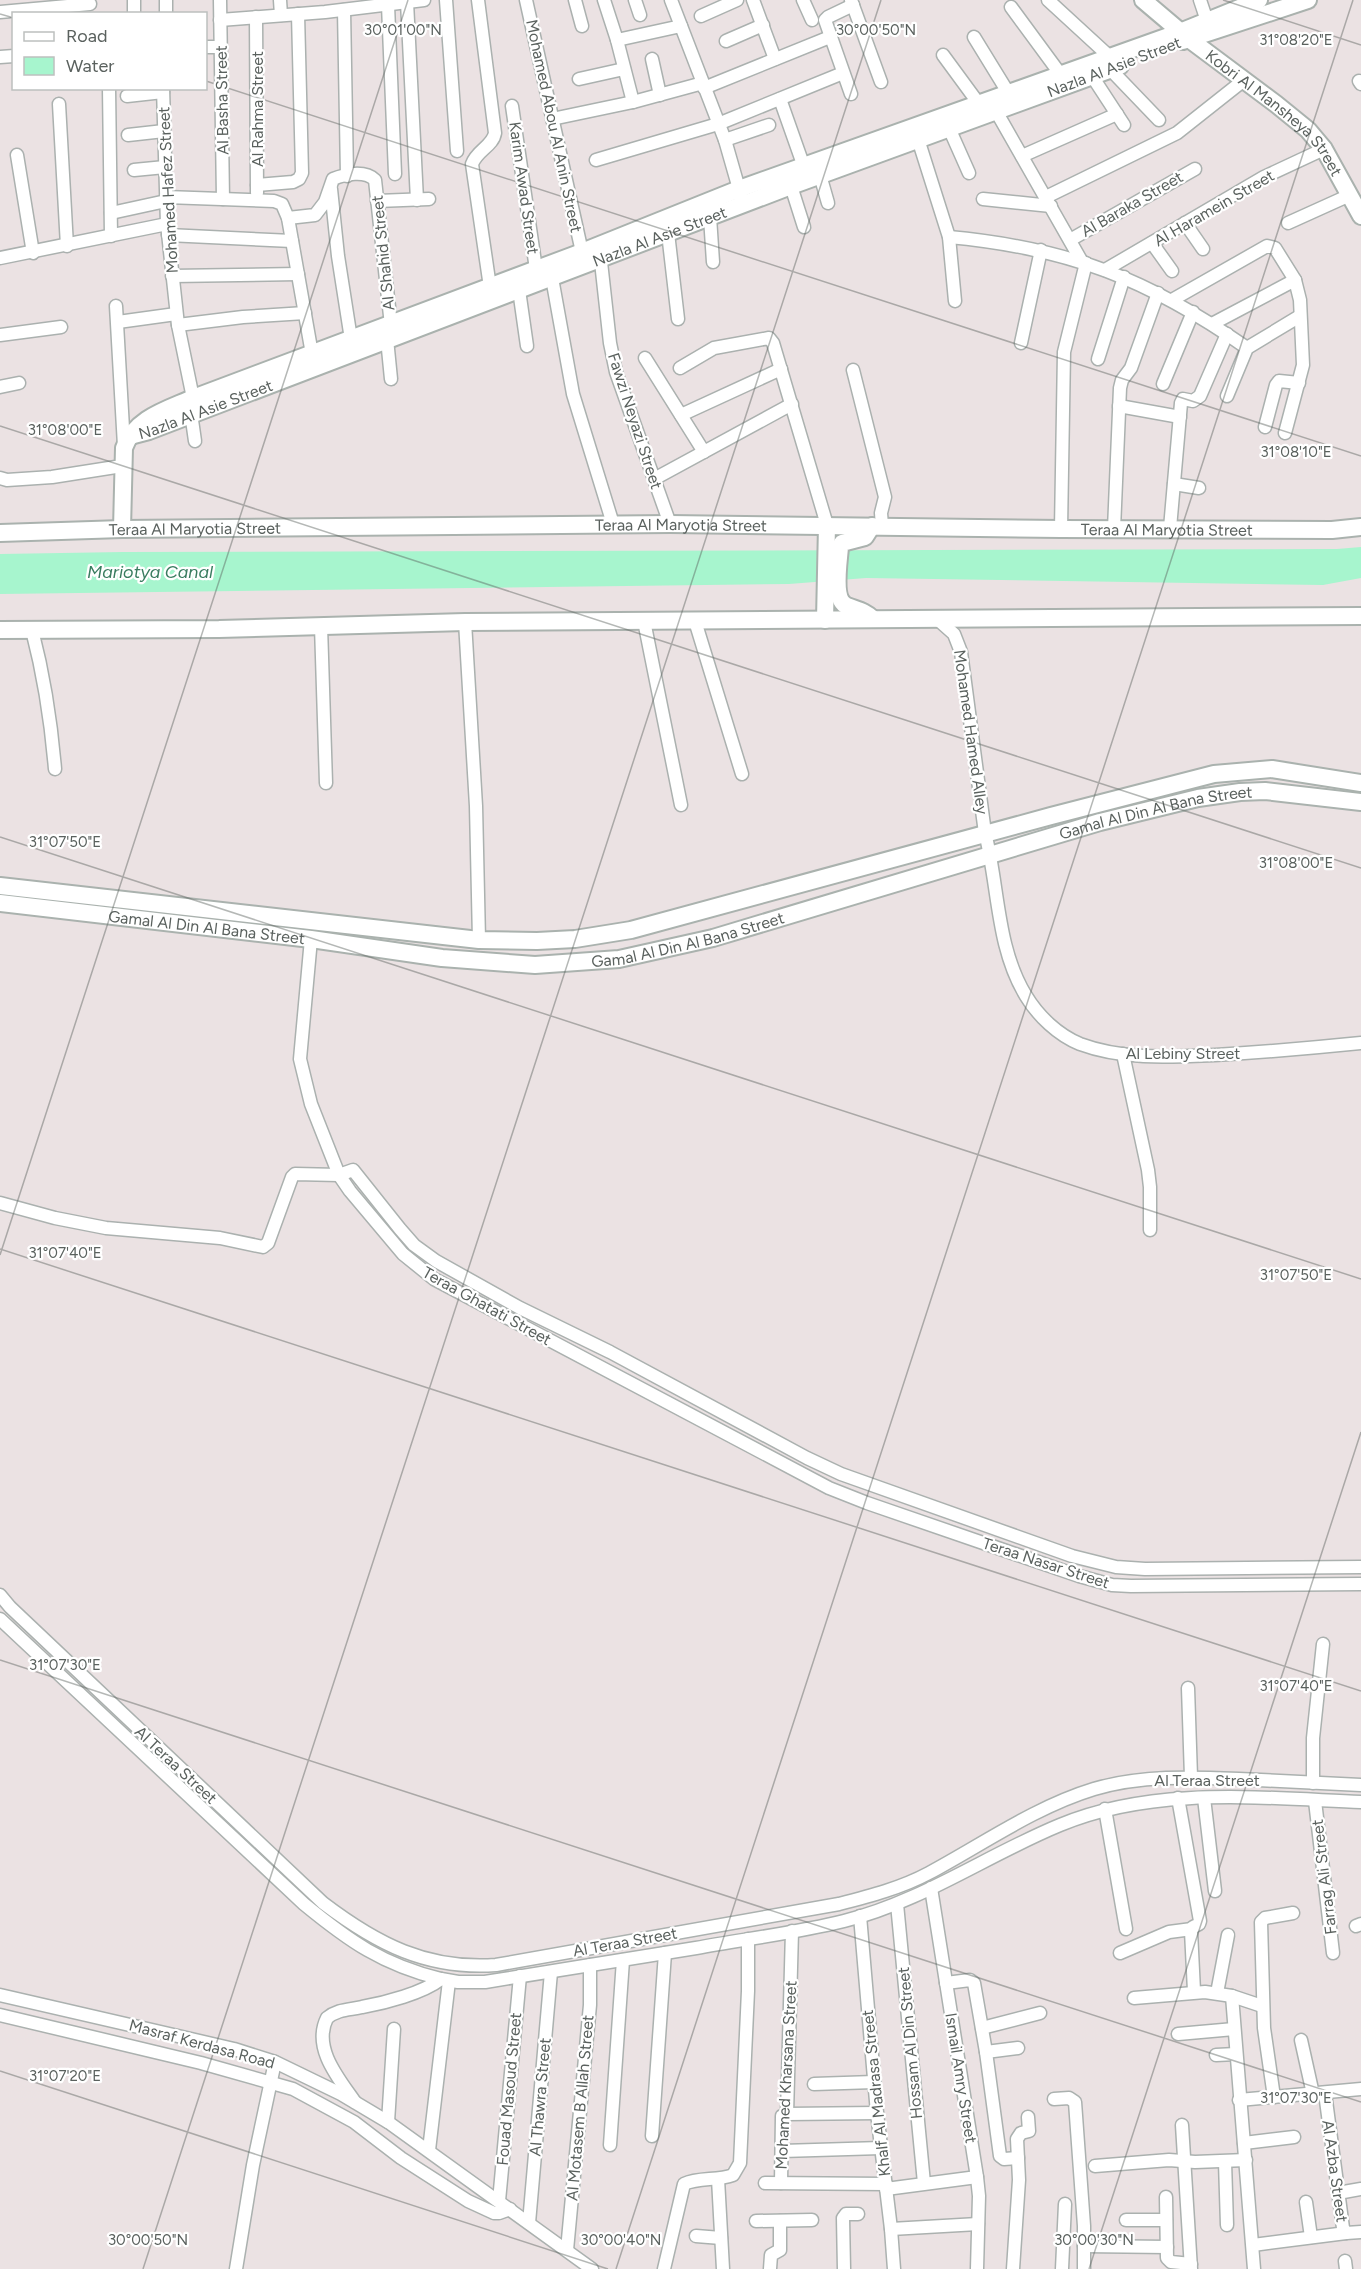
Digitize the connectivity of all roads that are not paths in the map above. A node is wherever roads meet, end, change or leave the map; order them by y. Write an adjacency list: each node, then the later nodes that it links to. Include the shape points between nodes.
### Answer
1 (220, 0): 31 (street, Al Basha Street)
2 (280, 0): 27 (street)
3 (447, 0): 78 (street)
4 (478, 0): 133 (street, via 495,133 472,164)
5 (526, 0): 68 (street, Mohamed Abou Al Anin Street)
6 (575, 0): 34 (street)
7 (604, 0): 40 (street)
8 (635, 0): 28 (street)
9 (671, 0): 36 (street)
10 (737, 0): 29 (street)
11 (753, 0): 33 (street)
12 (803, 0): 32 (street)
13 (1048, 0): 47 (street)
14 (1143, 0): 38 (main road, Kobri Al Mansheya Street)
15 (1200, 0): 35 (street)
16 (1259, 0): 35 (main road)
17 (1308, 0): 35 (main road)
18 (417, 1): 20 (street); 99 (street, via 423,199)
19 (852, 2): 37 (street, via 828,17 825,24); 54 (street)
20 (383, 4): 24 (street); 87 (street)
21 (90, 6): 25 (street)
22 (325, 6): 24 (street); 26 (street)
23 (1011, 7): 50 (street)
24 (344, 10): 88 (street)
25 (0, 12)
26 (298, 14): 27 (street); 90 (street, via 302,173 293,182)
27 (281, 15): 30 (street)
28 (640, 15)
29 (700, 16)
30 (256, 17): 31 (street); 90 (street, Al Rahma Street)
31 (220, 20): 43 (street, Al Basha Street)
32 (812, 20)
33 (763, 25): 41 (street); 46 (street)
34 (582, 26)
35 (1209, 26): 38 (main road, Nazla Al Asie Street)
36 (681, 27): 40 (street); 55 (street)
37 (830, 36): 46 (street); 49 (street)
38 (1185, 36): 47 (main road, Nazla Al Asie Street); 53 (main road, Kobri Al Mansheya Street)
39 (974, 37): 59 (street)
40 (617, 40): 48 (street)
41 (726, 41)
42 (207, 47): 43 (street)
43 (221, 47): 96 (street, Al Basha Street)
44 (943, 55): 65 (street)
45 (652, 59): 60 (street)
46 (775, 59): 55 (street)
47 (1110, 63): 50 (main road, Nazla Al Asie Street); 51 (main road, Nazla Al Asie Street); 69 (street)
48 (624, 69): 52 (street); 63 (street)
49 (843, 74): 58 (street); 62 (street)
50 (1061, 75): 59 (main road, Nazla Al Asie Street)
51 (1092, 76): 67 (main road, Nazla Al Asie Street); 80 (street, via 1120,119)
52 (579, 79)
53 (1244, 80): 77 (main road, Kobri Al Mansheya Street, via 1308,130); 100 (street, via 1177,133)
54 (881, 82)
55 (704, 86): 60 (street); 70 (street)
56 (110, 90): 102 (street)
57 (163, 90): 61 (street); 73 (street, Mohamed Hafez Street)
58 (851, 94)
59 (1009, 94): 65 (main road, Nazla Al Asie Street)
60 (660, 95): 63 (street)
61 (127, 96)
62 (780, 99): 70 (street); 83 (street)
63 (633, 102): 68 (street)
64 (59, 104): 116 (street)
65 (979, 104): 83 (main road, Nazla Al Asie Street)
66 (512, 106): 125 (street, Karim Awad Street)
67 (996, 111): 72 (main road, Nazla Al Asie Street); 80 (street)
68 (552, 119): 119 (street, Mohamed Abou Al Anin Street)
69 (1159, 120)
70 (718, 124): 75 (street); 81 (street)
71 (769, 125): 75 (street)
72 (949, 128): 76 (main road, Nazla Al Asie Street); 86 (street)
73 (164, 131): 74 (street); 82 (street, Mohamed Hafez Street)
74 (128, 135)
75 (724, 140): 94 (street)
76 (918, 140): 89 (main road, Nazla Al Asie Street); 112 (street)
77 (1324, 149): 93 (main road, Kobri Al Mansheya Street); 106 (street, Al Haramein Street, via 1264,177)
78 (457, 152)
79 (17, 155): 121 (street)
80 (1022, 156): 100 (street)
81 (596, 160)
82 (165, 167): 85 (street); 95 (street, Mohamed Hafez Street)
83 (804, 167): 94 (main road, Nazla Al Asie Street)
84 (1194, 169): 113 (street, Al Baraka Street)
85 (134, 170)
86 (969, 173)
87 (395, 174)
88 (347, 176): 91 (street, via 333,179); 99 (street, Al Shahid Street, via 364,174 375,180)
89 (820, 176): 92 (main road, Nazla Al Asie Street); 101 (street)
90 (257, 185): 98 (street, Al Rahma Street)
91 (330, 185): 105 (street, via 325,202 315,215); 150 (street)
92 (791, 186): 94 (main road, Nazla Al Asie Street); 108 (street)
93 (1354, 196): 103 (main road, Kobri Al Mansheya Street); 107 (street)
94 (741, 197): 104 (main road, Nazla Al Asie Street); 120 (main road, Nazla Al Asie Street)
95 (166, 199): 96 (street); 102 (street); 109 (street, Mohamed Hafez Street)
96 (223, 199): 98 (street)
97 (983, 199): 100 (street)
98 (258, 201): 105 (street, via 282,204)
99 (377, 201): 149 (street, Al Shahid Street)
100 (1048, 202): 113 (street)
101 (828, 203)
102 (111, 213): 111 (street)
103 (1361, 216)
104 (710, 217): 110 (main road, Nazla Al Asie Street); 123 (street)
105 (288, 218): 114 (street)
106 (1185, 223): 115 (street, Al Haramein Street); 117 (street)
107 (1288, 224)
108 (804, 227)
109 (167, 230): 111 (street); 114 (street); 129 (street, Mohamed Hafez Street)
110 (668, 233): 120 (main road, Nazla Al Asie Street); 142 (street)
111 (111, 236): 116 (street)
112 (949, 237): 118 (street); 137 (street)
113 (1070, 240): 124 (street)
114 (292, 241): 128 (street)
115 (1152, 243): 126 (street, Al Haramein Street); 127 (street)
116 (67, 246): 121 (street)
117 (1203, 249)
118 (1041, 250): 124 (street); 151 (street)
119 (582, 252): 120 (main road, Nazla Al Asie Street); 125 (main road, Nazla Al Asie Street)
120 (600, 252): 131 (main road, Nazla Al Asie Street); 179 (street, Fawzi Neyazi Street, via 616,372)
121 (33, 253): 122 (street)
122 (0, 258)
123 (713, 262)
124 (1084, 262): 126 (street); 189 (street, via 1064,352)
125 (536, 269): 133 (main road, Nazla Al Asie Street)
126 (1106, 270): 130 (street)
127 (1172, 271)
128 (298, 274): 129 (street); 140 (street)
129 (172, 276): 143 (street, Mohamed Hafez Street)
130 (1124, 277): 135 (street); 156 (street)
131 (552, 278): 134 (main road, Nazla Al Asie Street); 182 (street, via 573,394)
132 (1295, 280): 136 (street, via 1275,248 1267,246); 141 (street); 145 (street)
133 (490, 286): 149 (main road, Nazla Al Asie Street)
134 (519, 290): 149 (main road, Nazla Al Asie Street); 152 (street)
135 (1158, 293): 136 (street); 169 (street, via 1131,368 1122,380)
136 (1172, 300): 139 (street)
137 (955, 302)
138 (116, 306): 144 (street)
139 (1193, 312): 145 (street); 163 (street)
140 (304, 313): 143 (street); 154 (street)
141 (1300, 316): 153 (street); 162 (street, via 1303,365)
142 (678, 319)
143 (177, 320): 144 (street); 168 (street, Mohamed Hafez Street)
144 (118, 322): 175 (street)
145 (1212, 324): 147 (street)
146 (61, 327): 148 (street)
147 (1227, 334): 153 (street); 171 (street, via 1200,396 1193,401 1183,399)
148 (0, 335)
149 (382, 335): 150 (main road, Nazla Al Asie Street); 160 (street, Al Shahid Street); 165 (main road, Nazla Al Asie Street)
150 (351, 339): 154 (main road, Nazla Al Asie Street)
151 (1021, 343)
152 (527, 346)
153 (1247, 348): 166 (street)
154 (312, 354): 165 (main road, Nazla Al Asie Street)
155 (645, 358): 170 (street)
156 (1098, 359)
157 (680, 368): 158 (street, via 714,348 762,337 773,343)
158 (781, 369): 167 (street); 170 (street)
159 (853, 370): 185 (street, via 885,497)
160 (391, 379)
161 (20, 383): 164 (street)
162 (1299, 383): 172 (street, via 1279,381); 173 (street)
163 (1163, 384)
164 (0, 387)
165 (243, 387): 168 (main road, Nazla Al Asie Street)
166 (1227, 396)
167 (792, 404): 176 (street); 184 (street)
168 (192, 405): 174 (street, Mohamed Hafez Street); 175 (main road, Nazla Al Asie Street, via 153,415)
169 (1119, 406): 171 (street); 190 (street)
170 (681, 415): 176 (street)
171 (1179, 417): 180 (street)
172 (1265, 427)
173 (1285, 433)
174 (195, 441)
175 (127, 442): 177 (main road, Nazla Al Asie Street)
176 (704, 452): 179 (street)
177 (122, 466): 178 (street, via 52,477); 188 (main road, Nazla Al Asie Street)
178 (0, 478)
179 (654, 479): 183 (street, Fawzi Neyazi Street)
180 (1174, 484): 181 (street); 187 (street)
181 (1199, 488)
182 (613, 524): 183 (main road, Teraa Al Maryotia Street); 188 (main road, Teraa Al Maryotia Street)
183 (670, 524): 184 (main road, Teraa Al Maryotia Street)
184 (827, 525): 185 (main road, Teraa Al Maryotia Street); 192 (main road)
185 (877, 526): 189 (main road, Teraa Al Maryotia Street); 192 (main road, via 865,537)
186 (1361, 527): 187 (main road, Teraa Al Maryotia Street)
187 (1170, 528): 190 (main road, Teraa Al Maryotia Street)
188 (122, 529): 191 (main road, Teraa Al Maryotia Street)
189 (1061, 529): 190 (main road, Teraa Al Maryotia Street)
190 (1114, 529)
191 (0, 533)
192 (833, 547): 195 (main road, via 838,598); 198 (main road)
193 (1361, 616): 194 (main road)
194 (935, 618): 195 (main road); 209 (street, Mohamed Hamed Alley, via 954,634 961,652)
195 (873, 620): 198 (main road)
196 (644, 621): 197 (main road); 199 (main road); 208 (street)
197 (695, 621): 198 (main road); 204 (street)
198 (825, 621)
199 (465, 622): 200 (main road); 214 (street)
200 (321, 626): 202 (main road); 205 (street)
201 (0, 630): 202 (main road)
202 (32, 630): 203 (street, via 52,722)
203 (55, 769)
204 (742, 774)
205 (326, 783)
206 (1361, 783): 209 (main road, Gamal Al Din Al Bana Street, via 1272,769 1214,774)
207 (1361, 802): 210 (main road, Gamal Al Din Al Bana Street, via 1265,792 1221,794 1100,822)
208 (681, 805)
209 (985, 833): 210 (street, Mohamed Hamed Alley); 214 (main road, Gamal Al Din Al Bana Street, via 631,930 575,939)
210 (991, 856): 213 (main road, Gamal Al Din Al Bana Street, via 712,938 619,959 535,965 442,958); 216 (street, Al Lebiny Street, via 1002,933 1026,997 1050,1025 1071,1039)
211 (0, 886): 214 (main road, Gamal Al Din Al Bana Street)
212 (0, 903): 213 (main road, Gamal Al Din Al Bana Street)
213 (311, 939): 217 (street, Teraa Ghatati Street, via 301,1066 311,1104)
214 (479, 940)
215 (1361, 1043): 216 (street, Al Lebiny Street, via 1180,1057)
216 (1123, 1054): 219 (street, via 1148,1170)
217 (345, 1173): 218 (street, via 295,1174 263,1247 220,1238 106,1228); 220 (street, Teraa Ghatati Street, via 355,1171 414,1245 436,1261); 221 (street, Teraa Ghatati Street, via 403,1254 434,1279)
218 (0, 1203)
219 (1150, 1230)
220 (790, 1449): 222 (street, Teraa Nasar Street, via 841,1474)
221 (782, 1464): 223 (street, Teraa Nasar Street, via 848,1496)
222 (920, 1502): 223 (street); 224 (street, Teraa Nasar Street, via 1072,1556 1116,1567)
223 (913, 1519): 225 (street, Teraa Nasar Street, via 1112,1585)
224 (1361, 1567)
225 (1361, 1584)
226 (0, 1595): 253 (street, Al Teraa Street, via 323,1903 374,1939 394,1948 425,1959)
227 (0, 1619): 256 (street, via 312,1910 369,1952)
228 (1323, 1644): 231 (street, via 1313,1738)
229 (1188, 1688): 230 (street)
230 (1191, 1777): 231 (street, Al Teraa Street); 253 (street, Al Teraa Street, via 1130,1781 1095,1789 1012,1825 927,1874 870,1896 496,1965)
231 (1313, 1783): 232 (street, Al Teraa Street)
232 (1361, 1785)
233 (1178, 1798): 234 (street, Al Teraa Street); 237 (street, Al Teraa Street); 244 (street, via 1200,1921)
234 (1204, 1798): 235 (street, Al Teraa Street); 239 (street)
235 (1315, 1801): 236 (street, Al Teraa Street); 250 (street, Farrag Ali Street)
236 (1361, 1803)
237 (1105, 1809): 238 (street, Al Teraa Street, via 1061,1824); 243 (street)
238 (931, 1888): 240 (street, Al Teraa Street); 258 (street, Ismail Amry Street)
239 (1215, 1891)
240 (897, 1904): 242 (street, Al Teraa Street); 309 (street, Hossam Al Din Street)
241 (1293, 1913): 264 (street, via 1262,1919)
242 (860, 1916): 245 (street, Al Teraa Street); 280 (street, Khalf Al Madrasa Street)
243 (1126, 1929)
244 (1192, 1929): 249 (street, via 1169,1932); 259 (street)
245 (792, 1931): 247 (street, Al Teraa Street); 289 (street, Mohamed Kharsana Street)
246 (1228, 1935): 260 (street)
247 (748, 1939): 248 (street, Al Teraa Street); 306 (street, via 740,2163 733,2175)
248 (664, 1953): 251 (street, Al Teraa Street); 293 (street)
249 (1120, 1953)
250 (1333, 1953)
251 (623, 1959): 252 (street, Al Teraa Street); 296 (street)
252 (590, 1965): 254 (street, Al Teraa Street); 336 (street, Al Motasem B Allah Street, via 590,2005)
253 (466, 1966): 257 (street)
254 (551, 1972): 255 (street, Al Teraa Street); 324 (street, Al Thawra Street)
255 (520, 1976): 257 (street, Al Teraa Street); 314 (street, Fouad Masoud Street)
256 (445, 1980): 257 (street, Al Teraa Street); 277 (street, Al Teraa Street, via 394,1999 334,2012 327,2018 322,2035); 298 (street)
257 (465, 1982)
258 (946, 1983): 267 (street, via 974,1983); 305 (street, Ismail Amry Street)
259 (1194, 1991): 260 (street); 263 (street)
260 (1217, 1993): 262 (street)
261 (0, 1995): 276 (street, Masraf Kerdasa Road)
262 (1232, 1996): 264 (street); 269 (street)
263 (1134, 1998)
264 (1262, 2006): 284 (street)
265 (1040, 2013): 267 (street)
266 (0, 2015): 278 (street, Masraf Kerdasa Road)
267 (982, 2028): 273 (street)
268 (394, 2029): 291 (street)
269 (1234, 2029): 270 (street); 274 (street)
270 (1178, 2034)
271 (1301, 2040): 283 (street, Al Azba Street)
272 (1018, 2048): 273 (street)
273 (986, 2052): 300 (street, via 1000,2156)
274 (1236, 2054): 275 (street); 286 (street)
275 (1216, 2055)
276 (275, 2062): 278 (street); 279 (street, Masraf Kerdasa Road)
277 (331, 2065): 279 (street, via 327,2078); 287 (street, Al Teraa Street)
278 (269, 2081): 317 (street, Masraf Kerdasa Road, via 336,2111 468,2201 494,2213); 338 (street)
279 (314, 2082): 287 (street, Masraf Kerdasa Road)
280 (874, 2082): 281 (street); 288 (street, Khalf Al Madrasa Street)
281 (814, 2084)
282 (1361, 2089): 283 (street)
283 (1319, 2093): 284 (street); 312 (street, Al Azba Street)
284 (1274, 2097): 286 (street)
285 (1054, 2099): 334 (street, via 1069,2098 1075,2102)
286 (1239, 2100): 295 (street)
287 (356, 2102): 291 (street, Masraf Kerdasa Road)
288 (877, 2113): 289 (street); 297 (street, Khalf Al Madrasa Street)
289 (787, 2115): 299 (street, Mohamed Kharsana Street, via 782,2116)
290 (1028, 2117): 300 (street, via 1029,2131 1017,2139)
291 (388, 2122): 298 (street, Masraf Kerdasa Road)
292 (1182, 2125): 302 (street)
293 (652, 2136)
294 (1294, 2138): 295 (street)
295 (1244, 2143): 301 (street)
296 (610, 2145)
297 (881, 2148): 299 (street); 310 (street, Khalf Al Madrasa Street)
298 (429, 2150): 314 (street, Masraf Kerdasa Road)
299 (782, 2151): 308 (street, Mohamed Kharsana Street)
300 (1018, 2158): 346 (street)
301 (1246, 2160): 303 (street); 333 (street)
302 (1185, 2162): 303 (street); 304 (street); 337 (street)
303 (1225, 2162): 326 (street)
304 (1095, 2166)
305 (977, 2177): 309 (street); 325 (street, Ismail Amry Street)
306 (718, 2179): 332 (street); 340 (street, via 684,2184)
307 (765, 2183): 308 (street)
308 (782, 2183): 310 (street)
309 (924, 2183): 310 (street)
310 (886, 2186): 327 (street, Khalf Al Madrasa Street)
311 (1361, 2190): 312 (street)
312 (1338, 2193): 329 (street, Al Azba Street)
313 (1166, 2197): 321 (street)
314 (499, 2201): 317 (street, Masraf Kerdasa Road)
315 (1306, 2202): 331 (street)
316 (1065, 2204): 347 (street)
317 (510, 2209): 324 (street, Masraf Kerdasa Road)
318 (858, 2214): 343 (street, via 846,2214 843,2218)
319 (812, 2220): 323 (street)
320 (1126, 2220): 321 (street)
321 (1166, 2220): 335 (street)
322 (756, 2221): 323 (street)
323 (780, 2221): 342 (street, via 780,2250 771,2254)
324 (529, 2223): 336 (street, Masraf Kerdasa Road)
325 (978, 2224): 327 (street); 345 (street, Ismail Amry Street)
326 (1227, 2225)
327 (891, 2229): 344 (street, Khalf Al Madrasa Street)
328 (1361, 2232): 329 (street, Al Azba Street)
329 (1346, 2233): 331 (street)
330 (696, 2236): 332 (street)
331 (1311, 2237): 333 (street)
332 (721, 2238): 341 (street)
333 (1253, 2245): 349 (street)
334 (1084, 2246): 335 (street); 348 (street)
335 (1167, 2247): 337 (street, via 1168,2261)
336 (567, 2250): 339 (street, Masraf Kerdasa Road)
337 (1191, 2267)
338 (236, 2269)
339 (592, 2269)
340 (664, 2269)
341 (723, 2269)
342 (770, 2269)
343 (844, 2269)
344 (894, 2269)
345 (977, 2269)
346 (1013, 2269)
347 (1062, 2269)
348 (1084, 2269)
349 (1254, 2269)

